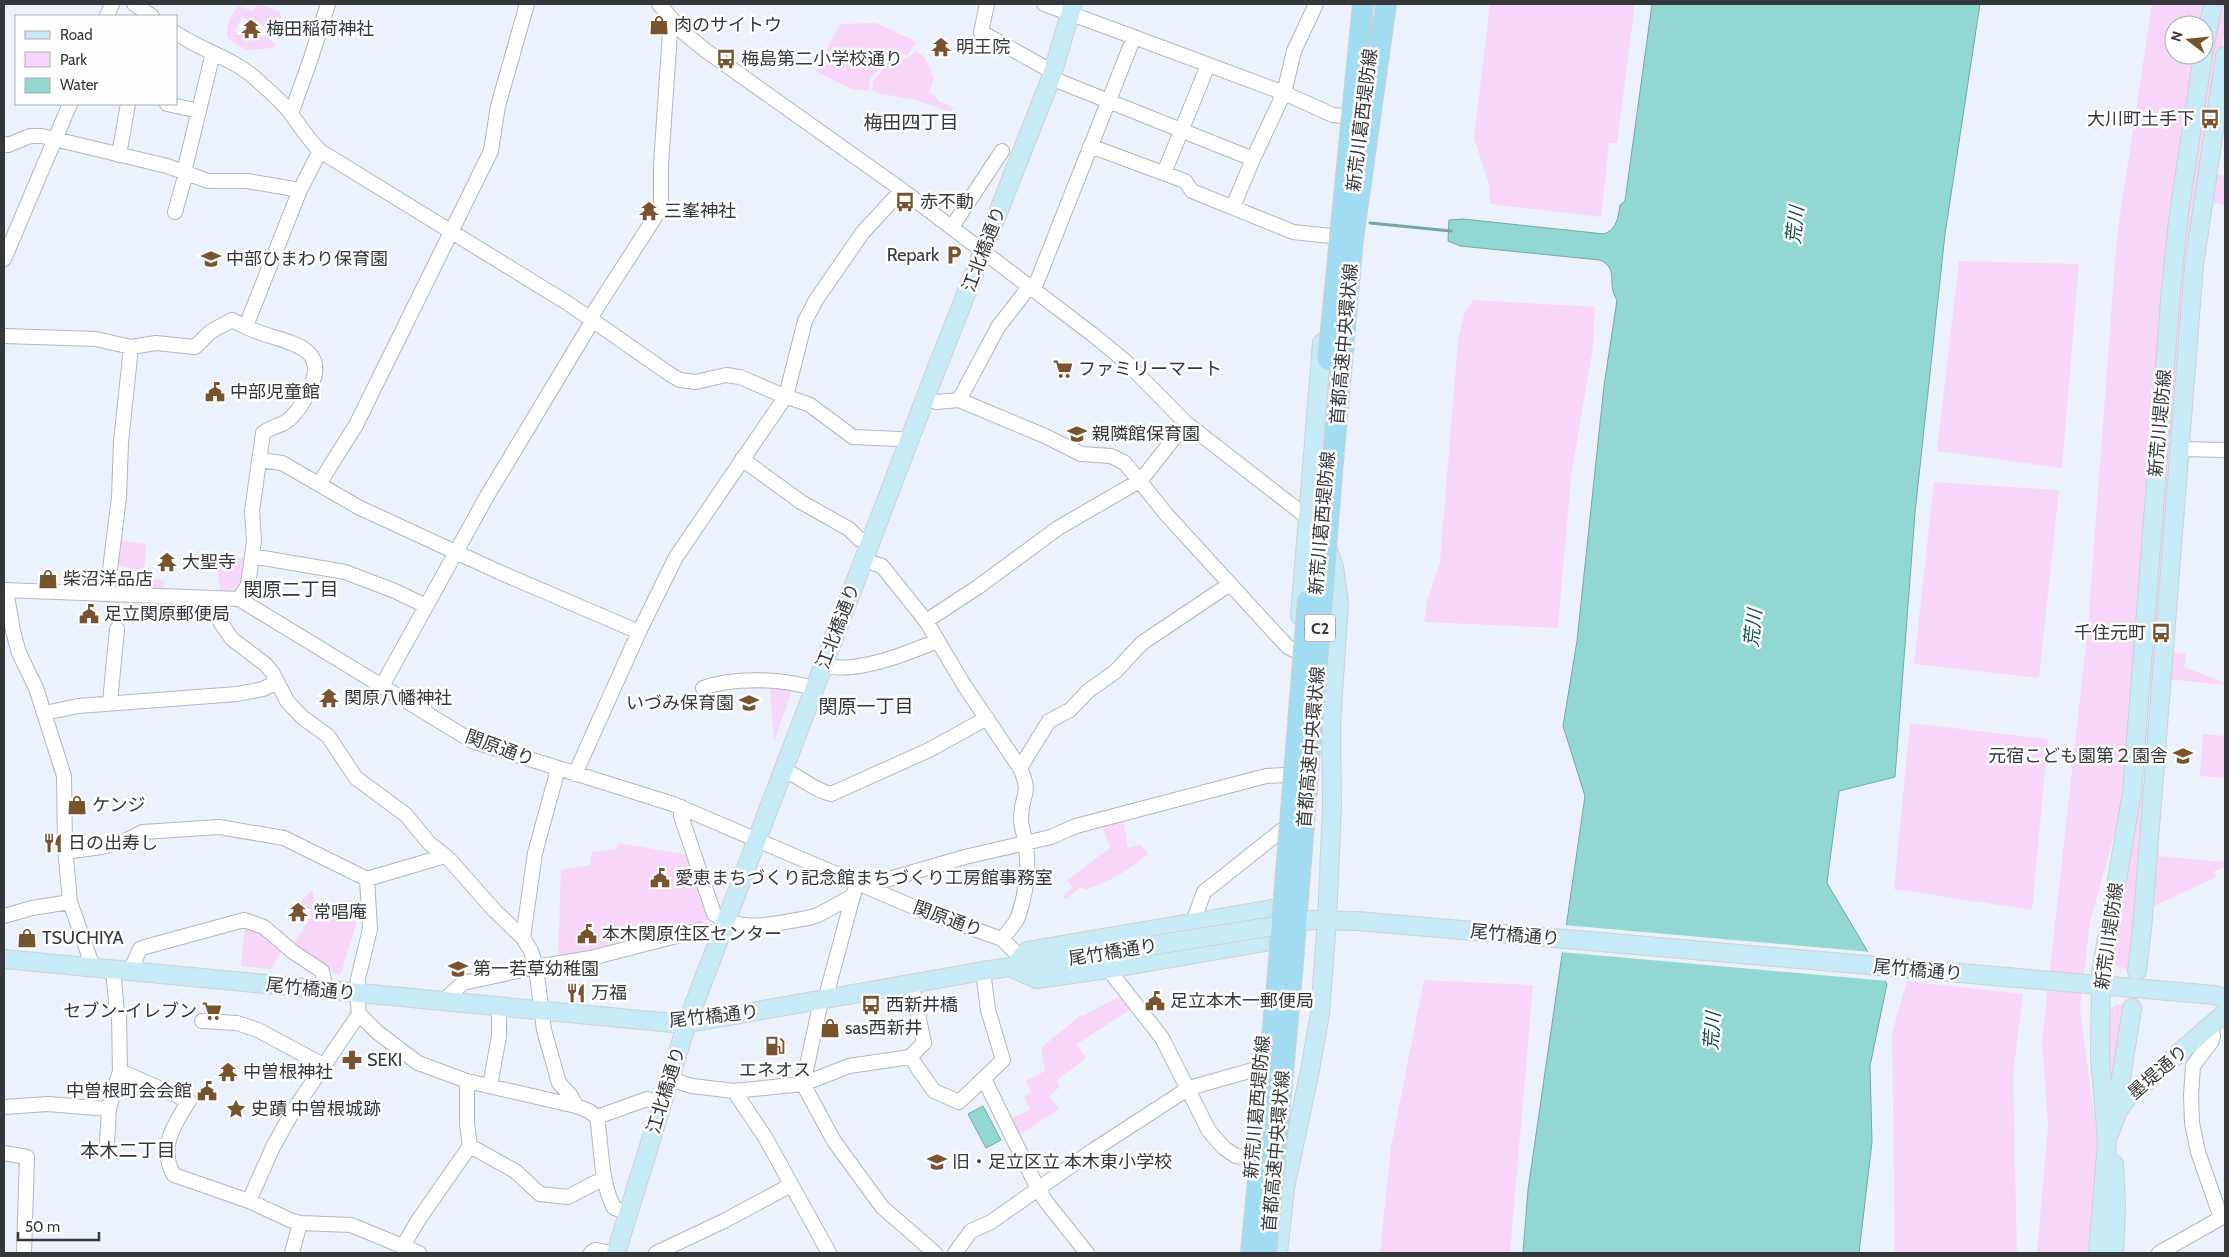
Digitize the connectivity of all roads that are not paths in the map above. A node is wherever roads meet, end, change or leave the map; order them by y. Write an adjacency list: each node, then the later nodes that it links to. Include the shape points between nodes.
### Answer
1 (134, 4): 13 (street)
2 (328, 4): 28 (street)
3 (527, 4): 45 (street, via 498,106 490,151)
4 (659, 4): 14 (street)
5 (987, 4): 21 (street, via 981,32)
6 (1044, 4): 12 (street)
7 (1316, 4): 22 (street, via 1294,51)
8 (1354, 4): 29 (main road, 新荒川葛西堤防線)
9 (1363, 4): 176 (highway, 首都高速中央環状線 / C2, bridge)
10 (1376, 4): 66 (main road, 新荒川葛西堤防線, via 1348,237)
11 (1386, 4): 178 (highway, 首都高速中央環状線 / C2, bridge, via 1353,239)
12 (1072, 9): 16 (street); 21 (main road, 江北橋通り)
13 (150, 15)
14 (672, 18): 41 (street, via 704,50); 50 (street, via 661,164 661,208)
15 (178, 34): 17 (street)
16 (1134, 37): 19 (street); 23 (street)
17 (213, 53): 27 (street); 28 (street, via 235,63 256,79)
18 (2225, 56): 59 (main road, 新荒川堤防線, via 2194,265)
19 (1208, 65): 22 (street); 30 (street)
20 (2201, 65): 96 (main road, 新荒川堤防線, via 2171,288)
21 (1052, 75): 23 (street); 47 (main road, 江北橋通り)
22 (1284, 93): 29 (street, via 1333,115); 37 (street)
23 (1108, 102): 30 (street); 33 (street)
24 (70, 105): 31 (street)
25 (128, 105): 36 (street)
26 (172, 105): 27 (street)
27 (199, 111): 38 (street)
28 (291, 114): 34 (street)
29 (1343, 116): 46 (main road, 新荒川葛西堤防線)
30 (1183, 131): 37 (street); 39 (street)
31 (56, 139): 32 (street, via 30,136); 36 (street); 48 (street)
32 (4, 144)
33 (1090, 146): 39 (street); 49 (street)
34 (320, 151): 40 (street); 45 (street)
35 (1002, 151): 44 (street)
36 (119, 155): 38 (street)
37 (1253, 159): 42 (street)
38 (185, 172): 40 (street, via 208,181 247,181); 43 (street)
39 (1164, 173): 42 (street, via 1185,181 1192,191)
40 (300, 190): 51 (street)
41 (902, 190): 44 (street); 54 (street, via 862,232 820,294 805,321)
42 (1234, 207): 46 (street, via 1293,232)
43 (174, 212)
44 (952, 227): 47 (street)
45 (452, 232): 50 (street); 64 (street, via 447,236 356,425)
46 (1331, 236): 65 (main road, 新荒川葛西堤防線)
47 (984, 251): 49 (street); 55 (main road, 江北橋通り)
48 (4, 260)
49 (1032, 288): 56 (street, via 998,327); 57 (street, via 1125,361)
50 (592, 319): 54 (street, via 680,380 696,382 726,374 740,376); 68 (street)
51 (246, 326): 53 (street, via 232,320 195,347 156,343); 62 (street, via 301,346 316,364 315,376 303,402 287,420 263,433)
52 (4, 336): 53 (street, via 96,340)
53 (131, 347): 73 (street, via 119,497)
54 (786, 396): 58 (street, via 810,405 853,437 899,439); 61 (street)
55 (926, 398): 56 (street, via 936,402); 58 (main road, 江北橋通り)
56 (960, 400): 63 (street, via 1081,454 1112,456 1125,463)
57 (1186, 423): 63 (street); 65 (street)
58 (908, 443): 67 (main road, 江北橋通り)
59 (2180, 449): 60 (street); 84 (main road, 新荒川堤防線)
60 (2225, 450)
61 (742, 459): 67 (street, via 800,502 849,529 859,539); 79 (street, via 676,557)
62 (259, 460): 64 (street, via 282,463); 69 (street, via 252,510)
63 (1141, 480): 71 (street, via 1166,514); 77 (street, via 1058,528)
64 (319, 484): 68 (street, via 360,508)
65 (1307, 517): 66 (main road); 81 (main road, 新荒川葛西堤防線)
66 (1320, 534): 106 (main road, 新荒川葛西堤防線); 108 (main road, via 1334,566 1339,603 1331,724 1332,806)
67 (870, 542): 70 (main road, 江北橋通り)
68 (457, 552): 76 (street); 79 (street)
69 (252, 556): 75 (street, via 248,584); 76 (street, via 345,572)
70 (864, 560): 77 (street, via 882,566); 82 (main road, 江北橋通り)
71 (1230, 584): 81 (street, via 1288,647); 91 (street, via 1142,643 1115,672 1088,691 1070,710 1049,721)
72 (5, 590): 73 (street); 89 (street, via 19,653)
73 (107, 594): 74 (street)
74 (214, 599): 75 (street); 83 (street, via 221,623 232,639 265,664)
75 (238, 599): 85 (street, 関原通り)
76 (426, 606): 85 (street)
77 (926, 621): 80 (street)
78 (117, 630): 88 (street)
79 (639, 632): 94 (street)
80 (937, 641): 82 (street, via 898,658 842,669); 90 (street)
81 (1298, 652): 95 (main road, 新荒川葛西堤防線)
82 (824, 665): 87 (main road, 江北橋通り)
83 (277, 682): 88 (street, via 263,689 238,694); 102 (street, via 286,701 302,718 328,736 356,778 406,815 429,843)
84 (2161, 684): 96 (main road, 新荒川堤防線, via 2151,702 2144,775 2141,784); 121 (main road, 新荒川堤防線)
85 (382, 686): 92 (street, 関原通り, via 472,741)
86 (703, 688): 87 (street, via 714,684 768,680)
87 (815, 688): 93 (main road, 江北橋通り)
88 (110, 702): 89 (street)
89 (44, 714): 101 (street, via 64,776)
90 (987, 718): 91 (street); 93 (street, via 929,750 831,794 817,791 806,780)
91 (1020, 768): 100 (street, via 1026,782 1021,814)
92 (558, 769): 94 (street, 関原通り); 111 (street, via 535,853)
93 (784, 770): 99 (main road, 江北橋通り)
94 (575, 774): 97 (street, 関原通り)
95 (1287, 775): 98 (main road, 新荒川葛西堤防線); 100 (street, via 1266,776)
96 (2132, 792): 123 (main road, 新荒川堤防線, via 2102,958)
97 (681, 807): 99 (street, 関原通り); 110 (street, via 681,816 714,914)
98 (1282, 830): 106 (main road, 新荒川葛西堤防線); 109 (street, via 1204,892)
99 (756, 840): 104 (street, 関原通り); 110 (main road, 江北橋通り)
100 (1026, 842): 104 (street); 112 (street, via 1028,870 1017,919)
101 (65, 852): 103 (street, via 101,847 143,832 219,827 284,838); 105 (street)
102 (445, 856): 103 (street); 111 (street)
103 (367, 879): 125 (street, via 370,928)
104 (858, 888): 110 (street, via 818,916); 112 (street, 関原通り); 128 (street)
105 (70, 902): 107 (street); 116 (street)
106 (1282, 907): 109 (main road); 113 (main road, 新荒川葛西堤防線)
107 (4, 916)
108 (1319, 920): 115 (main road, 尾竹橋通り, bridge); 123 (main road, 尾竹橋通り); 179 (main road, via 1320,1014 1285,1188)
109 (1193, 922): 115 (main road, via 1027,951)
110 (722, 928): 117 (street, via 700,930 591,958); 135 (main road, 江北橋通り)
111 (523, 938): 117 (street)
112 (1002, 939): 115 (street)
113 (1280, 940): 118 (main road); 139 (main road, 新荒川葛西堤防線); 177 (main road, 新荒川葛西堤防線)
114 (4, 959): 116 (main road, 尾竹橋通り)
115 (1020, 964): 118 (main road, via 1037,979); 120 (main road, 尾竹橋通り)
116 (93, 967): 119 (main road, 尾竹橋通り)
117 (536, 967): 127 (street, via 463,983); 131 (street)
118 (1108, 969): 146 (street, via 1162,1038)
119 (121, 970): 124 (main road, 尾竹橋通り); 124 (street, via 140,949 244,920 264,927 293,952 322,970); 140 (street, via 117,1013)
120 (983, 971): 122 (main road, 尾竹橋通り); 141 (street, via 988,1010 1003,1060)
121 (2137, 971)
122 (912, 985): 128 (main road, 尾竹橋通り); 137 (street, via 924,1043)
123 (2092, 985): 126 (main road, 尾竹橋通り); 154 (main road, 新荒川堤防線)
124 (326, 990): 125 (main road, 尾竹橋通り)
125 (357, 993): 127 (main road, 尾竹橋通り); 133 (street)
126 (2225, 998)
127 (443, 1001): 129 (main road, 尾竹橋通り)
128 (823, 1001): 135 (main road, 尾竹橋通り); 144 (street)
129 (499, 1007): 131 (main road, 尾竹橋通り); 145 (street, via 499,1036)
130 (2132, 1008): 153 (main road)
131 (542, 1010): 135 (main road, 尾竹橋通り); 149 (street, via 544,1030 559,1083)
132 (2225, 1013): 136 (main road, 墨堤通り)
133 (360, 1014): 138 (street); 143 (street, via 377,1032 418,1063)
134 (202, 1021): 138 (street, via 237,1023 258,1030)
135 (687, 1023): 142 (main road, 江北橋通り)
136 (2210, 1026): 153 (main road, 墨堤通り, via 2128,1097); 182 (street, via 2212,1041 2193,1066 2190,1095 2198,1152 2221,1218)
137 (910, 1057): 141 (street, via 934,1091 960,1102); 144 (street, via 849,1066)
138 (323, 1065): 162 (street, via 272,1147)
139 (1260, 1068): 146 (street); 158 (main road, 新荒川葛西堤防線)
140 (120, 1071): 151 (street); 162 (street, via 189,1101 176,1122 166,1152 174,1175)
141 (984, 1079): 161 (street)
142 (669, 1080): 147 (street); 148 (main road, 江北橋通り)
143 (467, 1081): 145 (street); 156 (street)
144 (802, 1084): 147 (street); 172 (street, via 834,1141 882,1207)
145 (490, 1086): 149 (street)
146 (1189, 1088): 158 (street, via 1209,1131 1224,1148 1236,1156); 161 (street)
147 (734, 1091): 160 (street, via 766,1138)
148 (661, 1103): 152 (street, via 648,1099); 163 (main road, 江北橋通り)
149 (576, 1106): 152 (street)
150 (4, 1107): 151 (street, via 48,1104)
151 (109, 1109): 155 (street)
152 (597, 1117): 159 (street)
153 (2113, 1120): 154 (main road, 墨堤通り)
154 (2107, 1142): 180 (main road, 新荒川堤防線); 181 (main road, 新荒川堤防線, via 2115,1169)
155 (107, 1143)
156 (470, 1146): 159 (street, via 515,1171 540,1194 568,1197); 165 (street, via 419,1219)
157 (4, 1152): 166 (street, via 27,1156)
158 (1253, 1158): 175 (main road, 新荒川葛西堤防線)
159 (604, 1178): 163 (street, via 614,1208)
160 (791, 1185): 170 (street); 171 (street)
161 (1038, 1190): 173 (street, via 991,1222 971,1231); 174 (street)
162 (249, 1201): 164 (street)
163 (628, 1213): 169 (main road, 江北橋通り)
164 (300, 1223): 165 (street, via 351,1225); 167 (street)
165 (411, 1251)
166 (24, 1253)
167 (292, 1253)
168 (591, 1253): 169 (street, via 595,1250)
169 (614, 1253)
170 (656, 1253)
171 (828, 1253)
172 (935, 1253)
173 (955, 1253)
174 (1087, 1253)
175 (1244, 1253)
176 (1251, 1253)
177 (1260, 1253)
178 (1266, 1253)
179 (1278, 1253)
180 (2098, 1253)
181 (2114, 1253)
182 (2159, 1253)

